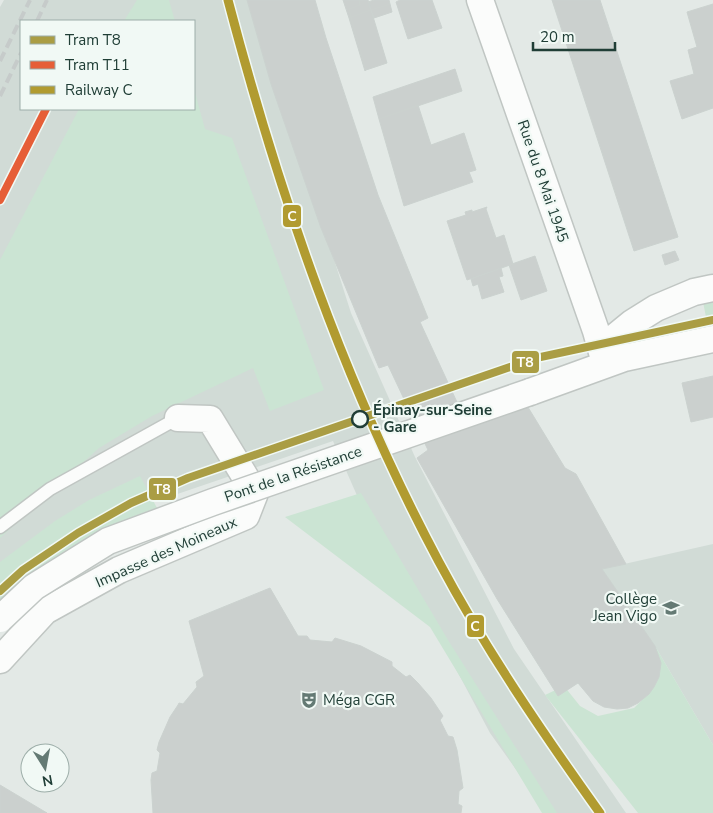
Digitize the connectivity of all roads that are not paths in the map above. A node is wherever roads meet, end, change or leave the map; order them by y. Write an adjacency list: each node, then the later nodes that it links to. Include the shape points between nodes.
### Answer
1 (480, 0): 6 (street, Rue du 8 Mai 1945)
2 (713, 288): 3 (street, via 694,292)
3 (656, 308): 5 (street); 6 (street, via 610,341)
4 (713, 339): 5 (street, Pont de la Résistance)
5 (666, 349): 6 (street, Pont de la Résistance)
6 (605, 363): 9 (street, Pont de la Résistance, bridge, via 108,541 34,587)
7 (178, 418): 8 (lane, via 50,490); 10 (street, Impasse des Moineaux, via 210,419 255,493 246,516 120,570 45,611)
8 (0, 527)
9 (0, 619)
10 (0, 660)

